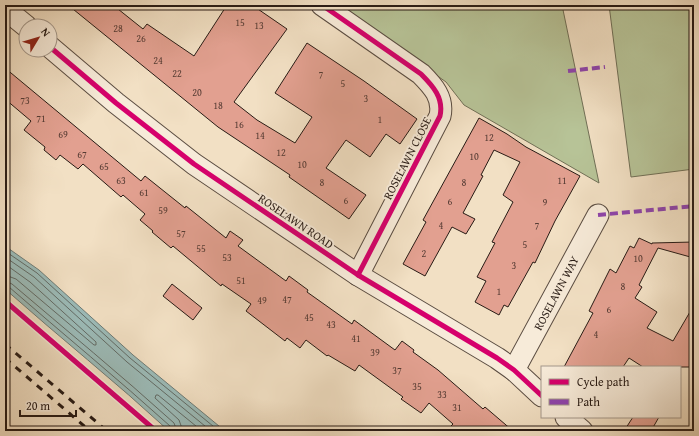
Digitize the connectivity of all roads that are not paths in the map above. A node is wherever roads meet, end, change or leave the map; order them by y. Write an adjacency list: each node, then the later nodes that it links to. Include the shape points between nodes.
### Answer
1 (322, 5): 6 (street, ROSELAWN CLOSE, via 421,74 430,82 442,101 440,116)
2 (5, 9): 3 (street)
3 (18, 20)
4 (58, 54): 6 (street, ROSELAWN ROAD, via 194,164)
5 (598, 215): 7 (street, ROSELAWN WAY)
6 (358, 275): 7 (street, ROSELAWN ROAD)
7 (514, 370): 8 (street, ROSELAWN ROAD)
8 (541, 395)
9 (567, 418): 10 (street)
10 (582, 431)

